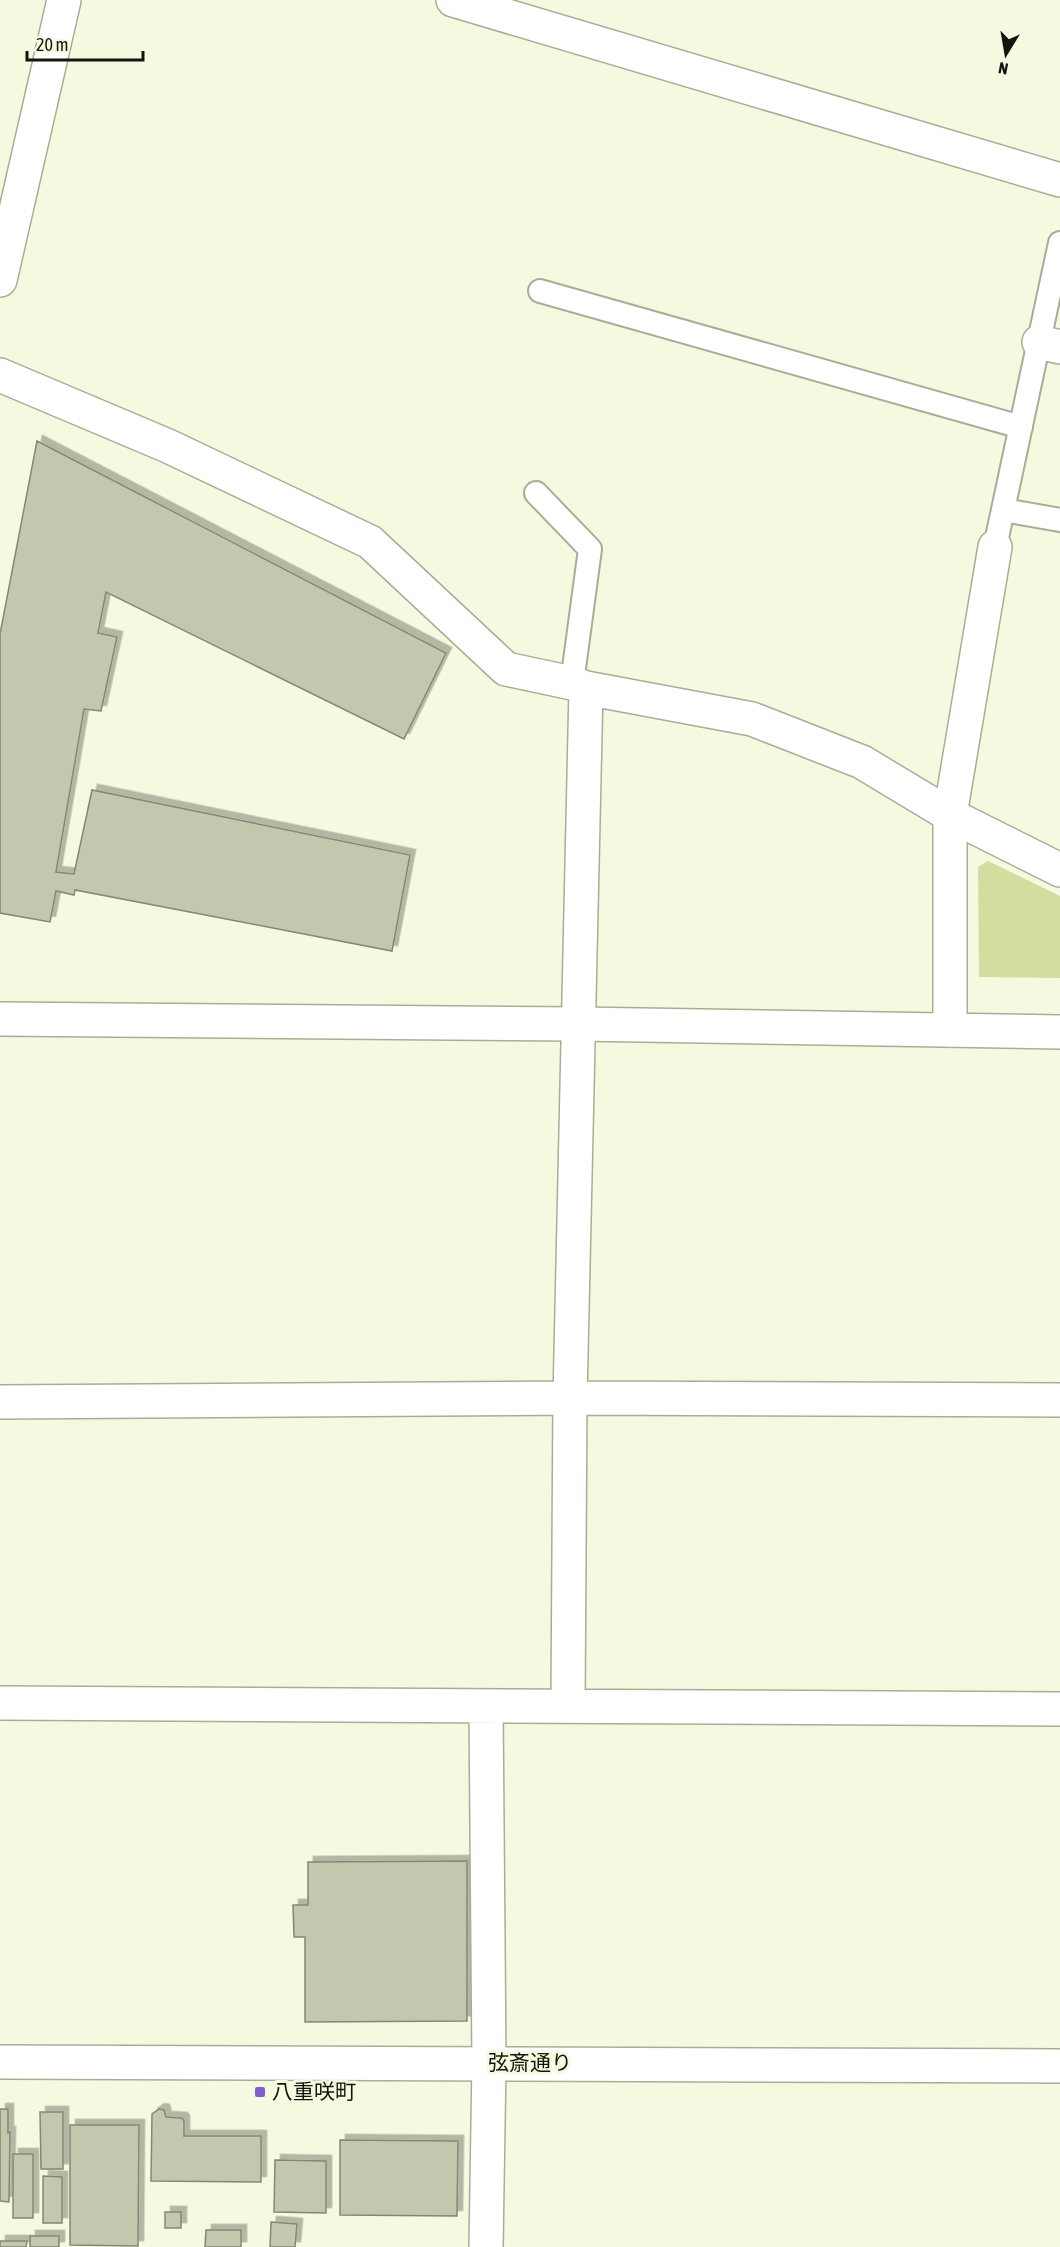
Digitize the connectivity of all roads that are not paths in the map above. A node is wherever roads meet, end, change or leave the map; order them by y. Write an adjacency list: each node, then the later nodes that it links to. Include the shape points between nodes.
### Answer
1 (64, 0): 5 (street)
2 (453, 0): 3 (street)
3 (1060, 180)
4 (1060, 243): 7 (lane)
5 (0, 280)
6 (540, 291): 9 (lane)
7 (1049, 345): 9 (lane)
8 (0, 375): 14 (street, via 168,446 370,542 506,669)
9 (1021, 427): 11 (lane)
10 (536, 494): 14 (lane, via 590,549)
11 (1003, 510): 12 (lane); 13 (lane)
12 (1060, 520)
13 (995, 547): 15 (street)
14 (579, 686): 15 (street, via 752,719 862,762); 18 (street)
15 (950, 815): 16 (street); 19 (street)
16 (1060, 870)
17 (0, 1019): 18 (street)
18 (579, 1024): 19 (street); 21 (street)
19 (950, 1030): 20 (street)
20 (1060, 1032)
21 (570, 1398): 22 (street); 23 (street); 25 (street)
22 (1060, 1400)
23 (0, 1402)
24 (0, 1703): 26 (street)
25 (568, 1705): 26 (street); 27 (street)
26 (486, 1706): 29 (street)
27 (1060, 1709)
28 (0, 2062): 29 (street, 弦斎通り)
29 (489, 2063): 30 (street, 弦斎通り); 31 (street)
30 (1060, 2066)
31 (486, 2247)

